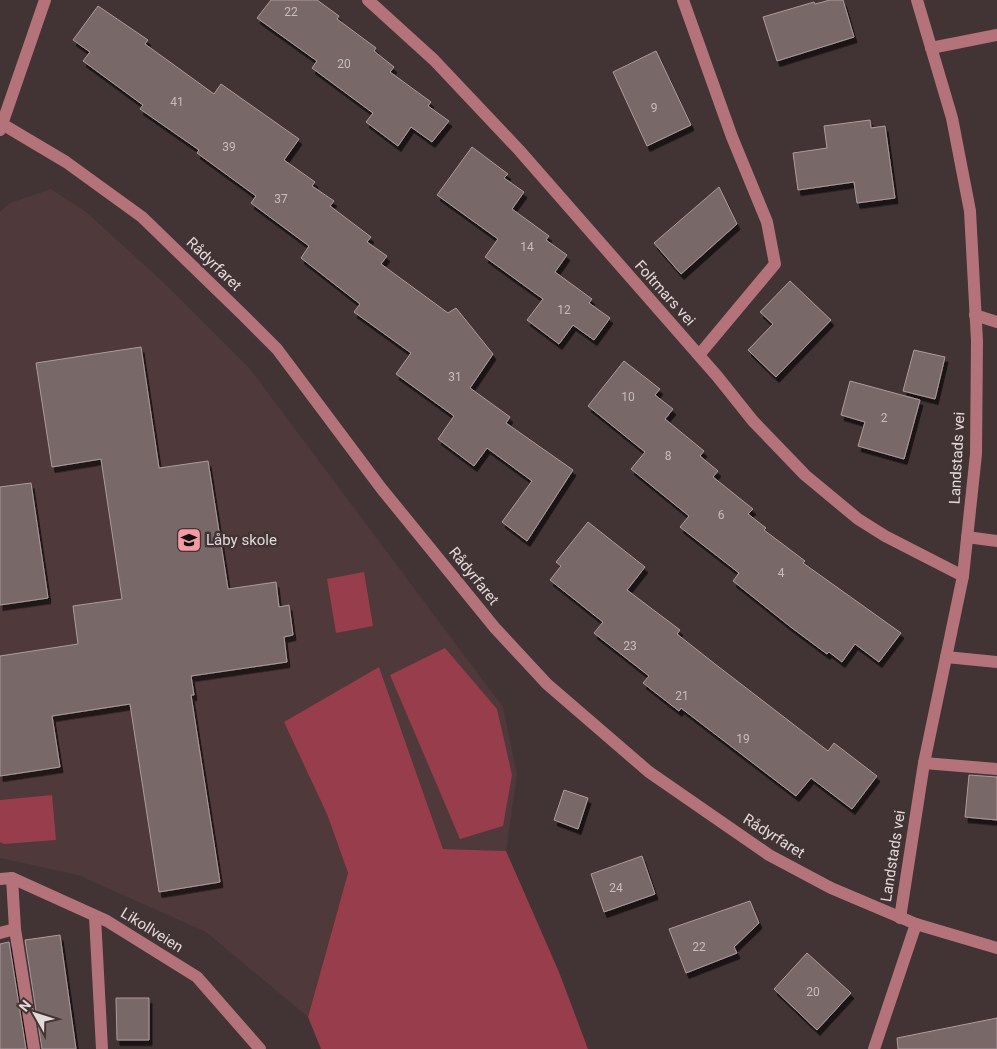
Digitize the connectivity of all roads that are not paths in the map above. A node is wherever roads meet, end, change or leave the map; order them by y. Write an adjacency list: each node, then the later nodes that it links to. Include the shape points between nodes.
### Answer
1 (45, 0): 7 (street)
2 (368, 0): 10 (street, Foltmars vei, via 434,60 519,150)
3 (683, 0): 10 (street, via 732,137 767,222 775,264)
4 (917, 0): 6 (street, Landstads vei)
5 (997, 35): 6 (street)
6 (931, 48): 8 (street, Landstads vei, via 952,118 970,211)
7 (1, 127): 20 (street, Rådyrfaret, via 66,162 142,217 270,342 381,488 496,628 547,684 598,730 649,772 769,855 831,888)
8 (975, 315): 9 (street); 11 (street, Landstads vei, via 976,454)
9 (997, 322)
10 (699, 356): 13 (street, Foltmars vei, via 805,475 858,519)
11 (967, 537): 12 (street); 13 (street, Landstads vei)
12 (997, 541)
13 (964, 576): 14 (street, Landstads vei)
14 (946, 657): 15 (street); 16 (street, Landstads vei)
15 (997, 662)
16 (924, 763): 17 (street); 20 (street, Landstads vei)
17 (997, 769)
18 (6, 879): 19 (street, Likollveien); 22 (street)
19 (95, 917): 26 (street); 27 (street, Likollveien, via 107,921 197,977)
20 (900, 918): 21 (street, Rådyrfaret)
21 (916, 924): 24 (street, Rådyrfaret); 28 (street)
22 (15, 928): 23 (street); 25 (street)
23 (0, 933)
24 (997, 948)
25 (34, 1049)
26 (102, 1049)
27 (260, 1049)
28 (874, 1049)

